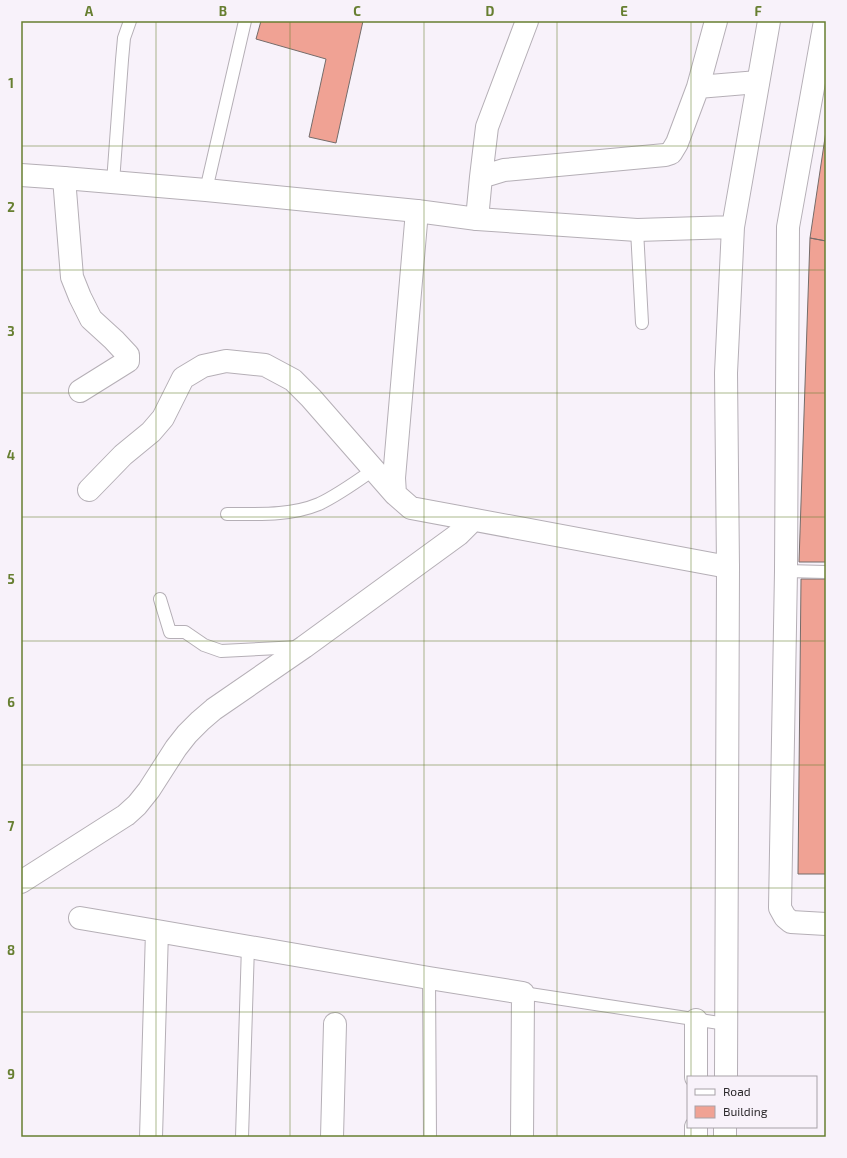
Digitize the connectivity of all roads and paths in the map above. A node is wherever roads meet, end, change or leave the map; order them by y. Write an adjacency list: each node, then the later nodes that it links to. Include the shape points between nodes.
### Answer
1 (130, 21): 12 (lane, via 124,38)
2 (245, 21): 13 (lane)
3 (527, 21): 10 (street, via 487,127)
4 (716, 21): 8 (street)
5 (769, 21): 7 (street)
6 (824, 21): 26 (street, via 788,227)
7 (758, 82): 8 (street); 16 (street)
8 (698, 87): 10 (street, via 671,153 504,170)
9 (21, 175): 11 (street)
10 (481, 177): 15 (street)
11 (64, 178): 12 (street); 19 (street, via 72,277 91,319 128,355 128,361)
12 (113, 182): 13 (street)
13 (206, 190): 14 (street)
14 (417, 211): 15 (street); 22 (street, via 394,478)
15 (477, 219): 17 (street)
16 (732, 227): 17 (street); 25 (street, via 726,373)
17 (637, 230): 18 (lane)
18 (642, 323)
19 (80, 391)
20 (373, 470): 21 (street, via 293,380 265,365 226,361 203,366 183,378 163,418); 22 (street); 23 (lane, via 334,496 302,510 268,514)
21 (89, 490)
22 (395, 494): 24 (street, via 411,508)
23 (227, 514)
24 (473, 520): 25 (street); 29 (street, via 458,534)
25 (728, 567): 39 (street)
26 (786, 571): 27 (lane); 32 (street, via 780,908 791,922)
27 (826, 572)
28 (160, 599): 29 (lane, via 170,632 185,632 204,645 221,651)
29 (304, 647): 30 (street, via 200,721 176,748 149,790 126,815)
30 (21, 882)
31 (80, 918): 33 (street)
32 (826, 924)
33 (157, 930): 34 (street); 42 (street)
34 (248, 946): 35 (street); 43 (lane)
35 (429, 978): 36 (street); 45 (lane)
36 (523, 993): 37 (lane); 46 (street)
37 (696, 1020): 39 (lane); 40 (street)
38 (335, 1024): 44 (street)
39 (726, 1024): 41 (street)
40 (696, 1076)
41 (726, 1076)
42 (151, 1137)
43 (242, 1137)
44 (332, 1137)
45 (430, 1137)
46 (522, 1137)

